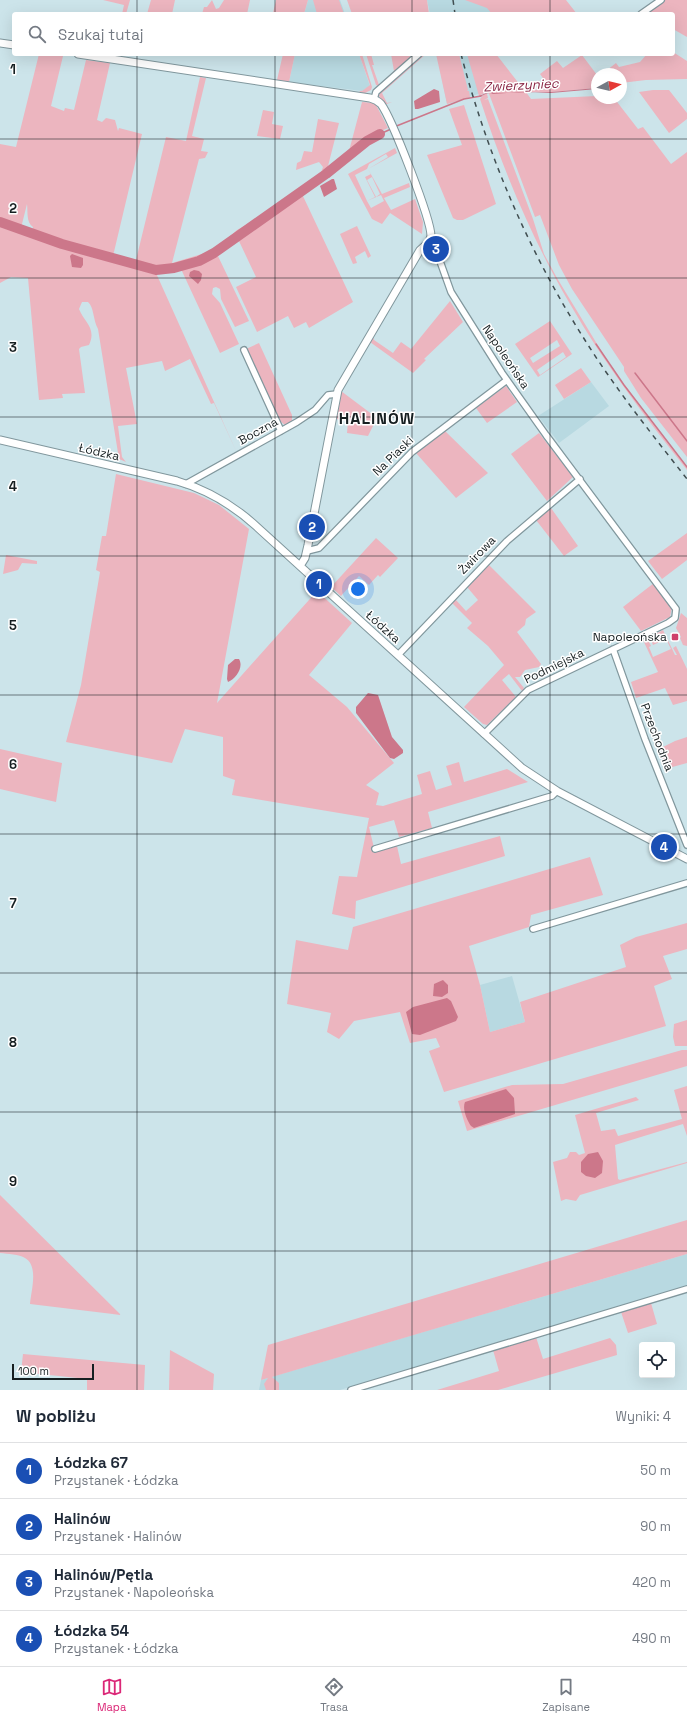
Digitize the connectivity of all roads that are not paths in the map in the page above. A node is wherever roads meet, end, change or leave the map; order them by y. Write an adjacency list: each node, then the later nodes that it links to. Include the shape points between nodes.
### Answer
1 (661, 0): 2 (street)
2 (644, 12)
3 (0, 43): 4 (main road)
4 (12, 45)
5 (92, 56): 7 (main road)
6 (417, 56): 7 (street)
7 (375, 95): 8 (main road, Napoleońska, via 394,132 422,204)
8 (431, 236): 9 (main road); 10 (street, Napoleońska)
9 (427, 243): 10 (street); 13 (main road, via 420,250 351,365)
10 (436, 249): 12 (street, Napoleońska, via 454,298)
11 (244, 350): 14 (street)
12 (507, 380): 16 (street, Napoleońska); 18 (street, Na Piaski, via 412,452 322,545)
13 (337, 394): 14 (street, Boczna, via 328,395 315,410); 18 (main road)
14 (281, 431): 17 (street, Boczna)
15 (0, 440): 17 (main road, Łódzka)
16 (580, 479): 20 (street, Napoleońska, via 675,605 676,616); 22 (street, Żwirowa, via 507,541)
17 (186, 484): 19 (main road, Łódzka, via 231,505)
18 (307, 548): 19 (main road)
19 (300, 566): 22 (main road, Łódzka)
20 (668, 623): 21 (street, Podmiejska)
21 (613, 649): 23 (street, Podmiejska, via 528,690); 25 (street, Przechodnia)
22 (398, 655): 23 (main road, Łódzka)
23 (484, 734): 24 (main road, Łódzka, via 522,768)
24 (557, 791): 26 (street, via 552,796); 27 (main road, Łódzka)
25 (687, 845)
26 (375, 849)
27 (687, 859)
28 (687, 883): 29 (street)
29 (533, 929)
30 (687, 1289): 31 (street)
31 (351, 1390)

